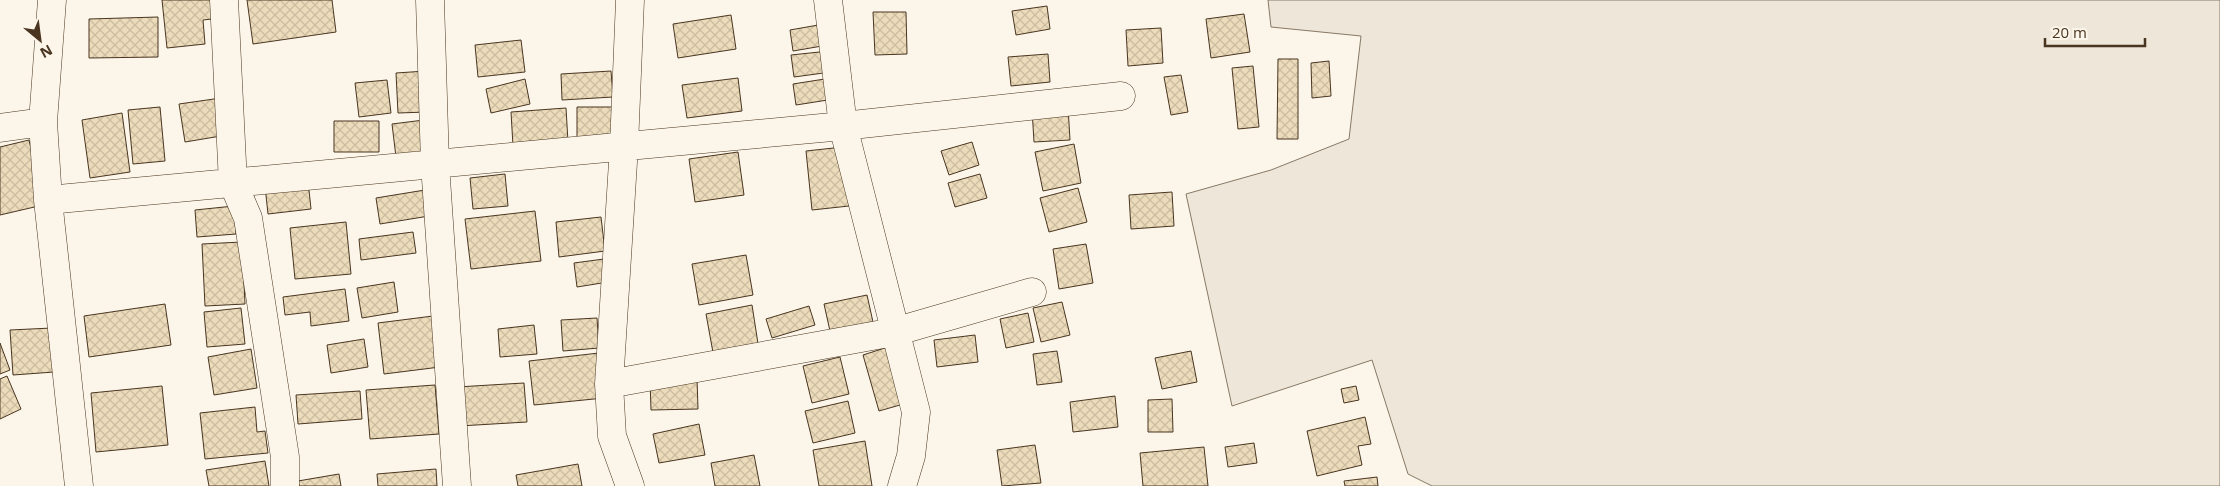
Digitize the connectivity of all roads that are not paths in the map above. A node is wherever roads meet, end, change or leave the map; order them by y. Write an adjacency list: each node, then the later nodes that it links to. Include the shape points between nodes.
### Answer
1 (52, 0): 7 (street)
2 (224, 0): 12 (street)
3 (430, 0): 11 (street)
4 (630, 0): 10 (street)
5 (828, 0): 8 (street)
6 (1121, 96): 8 (street)
7 (43, 122): 9 (street); 13 (street)
8 (843, 126): 10 (street); 15 (street)
9 (0, 128)
10 (624, 146): 11 (street); 16 (street)
11 (435, 164): 12 (street); 19 (street)
12 (234, 183): 13 (street); 18 (street, via 248,218 285,457)
13 (48, 200): 17 (street)
14 (1032, 292): 15 (street)
15 (894, 332): 16 (street); 21 (street, via 916,412 911,456)
16 (609, 384): 20 (street, via 612,436)
17 (79, 486)
18 (285, 486)
19 (456, 486)
20 (630, 486)
21 (902, 486)

